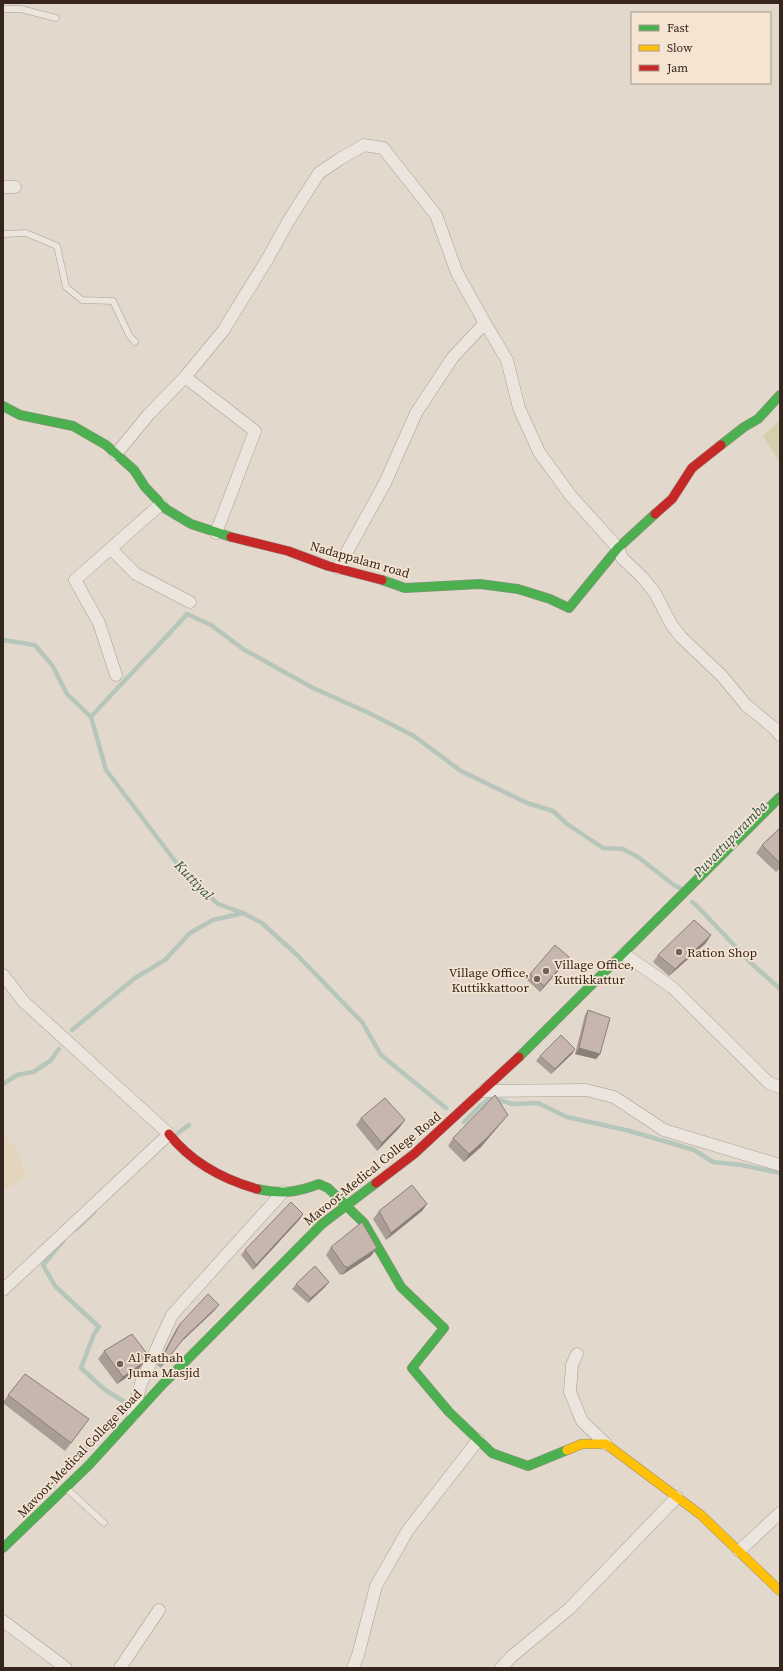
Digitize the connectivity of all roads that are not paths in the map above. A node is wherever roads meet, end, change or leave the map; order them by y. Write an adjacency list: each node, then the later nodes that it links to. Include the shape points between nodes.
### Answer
1 (3, 9): 2 (lane, via 21,9)
2 (56, 18)
3 (3, 234): 5 (lane, via 26,233 57,246 66,287 82,300 113,301)
4 (485, 323): 6 (street, via 457,273 436,215 383,148 364,145 319,173 223,331); 12 (street, via 507,360 519,408 539,452 570,496); 14 (street, via 453,357 416,413 385,483)
5 (135, 342)
6 (185, 377): 9 (street, via 149,414); 11 (street, via 255,431)
7 (780, 395): 12 (street, Nadappalam road, via 758,419 692,468 672,499)
8 (3, 406): 9 (street, Nadappalam road, via 20,415 74,426 106,444)
9 (116, 454): 10 (street, Nadappalam road, via 134,470)
10 (161, 504): 11 (street, Nadappalam road, via 191,524); 13 (street)
11 (216, 533): 14 (street, Nadappalam road, via 288,551)
12 (618, 548): 14 (street, Nadappalam road, via 569,608 518,588 480,584 405,588); 17 (street, via 622,558 655,593 681,638 718,672 746,705)
13 (111, 549): 15 (street, via 136,574); 16 (street, via 75,580 99,623)
14 (338, 568)
15 (190, 602)
16 (116, 674)
17 (780, 735)
18 (780, 797): 19 (street, Mavoor-Medical College Road)
19 (624, 954): 21 (street, via 673,988 769,1082); 22 (street, Mavoor-Medical College Road)
20 (3, 976): 23 (street, via 24,1002)
21 (780, 1087)
22 (483, 1091): 24 (street, via 586,1090 614,1097 664,1130); 26 (street, Mavoor-Medical College Road, via 414,1154)
23 (169, 1134): 25 (street, via 192,1158 212,1171 261,1190); 27 (street)
24 (780, 1165)
25 (283, 1192): 26 (street, via 299,1191 319,1184 328,1188); 29 (street, via 172,1315 142,1383)
26 (346, 1205): 29 (street, Mavoor-Medical College Road, via 322,1224); 30 (street, via 364,1223 401,1288 444,1328 412,1368 449,1412)
27 (3, 1290)
28 (578, 1354): 31 (street, via 572,1365 570,1392 582,1421)
29 (132, 1418): 32 (street, Mavoor-Medical College Road)
30 (478, 1440): 31 (street, via 492,1453 528,1466 582,1444); 43 (street, via 408,1530 376,1586)
31 (606, 1444): 33 (street)
32 (66, 1488): 35 (lane); 36 (street, Mavoor-Medical College Road)
33 (677, 1497): 37 (street); 44 (street, via 569,1609)
34 (780, 1513): 37 (street)
35 (104, 1523)
36 (3, 1548)
37 (739, 1551): 38 (street)
38 (780, 1591)
39 (159, 1610): 42 (street)
40 (3, 1621): 41 (street)
41 (66, 1668)
42 (120, 1668)
43 (353, 1668)
44 (501, 1668)

